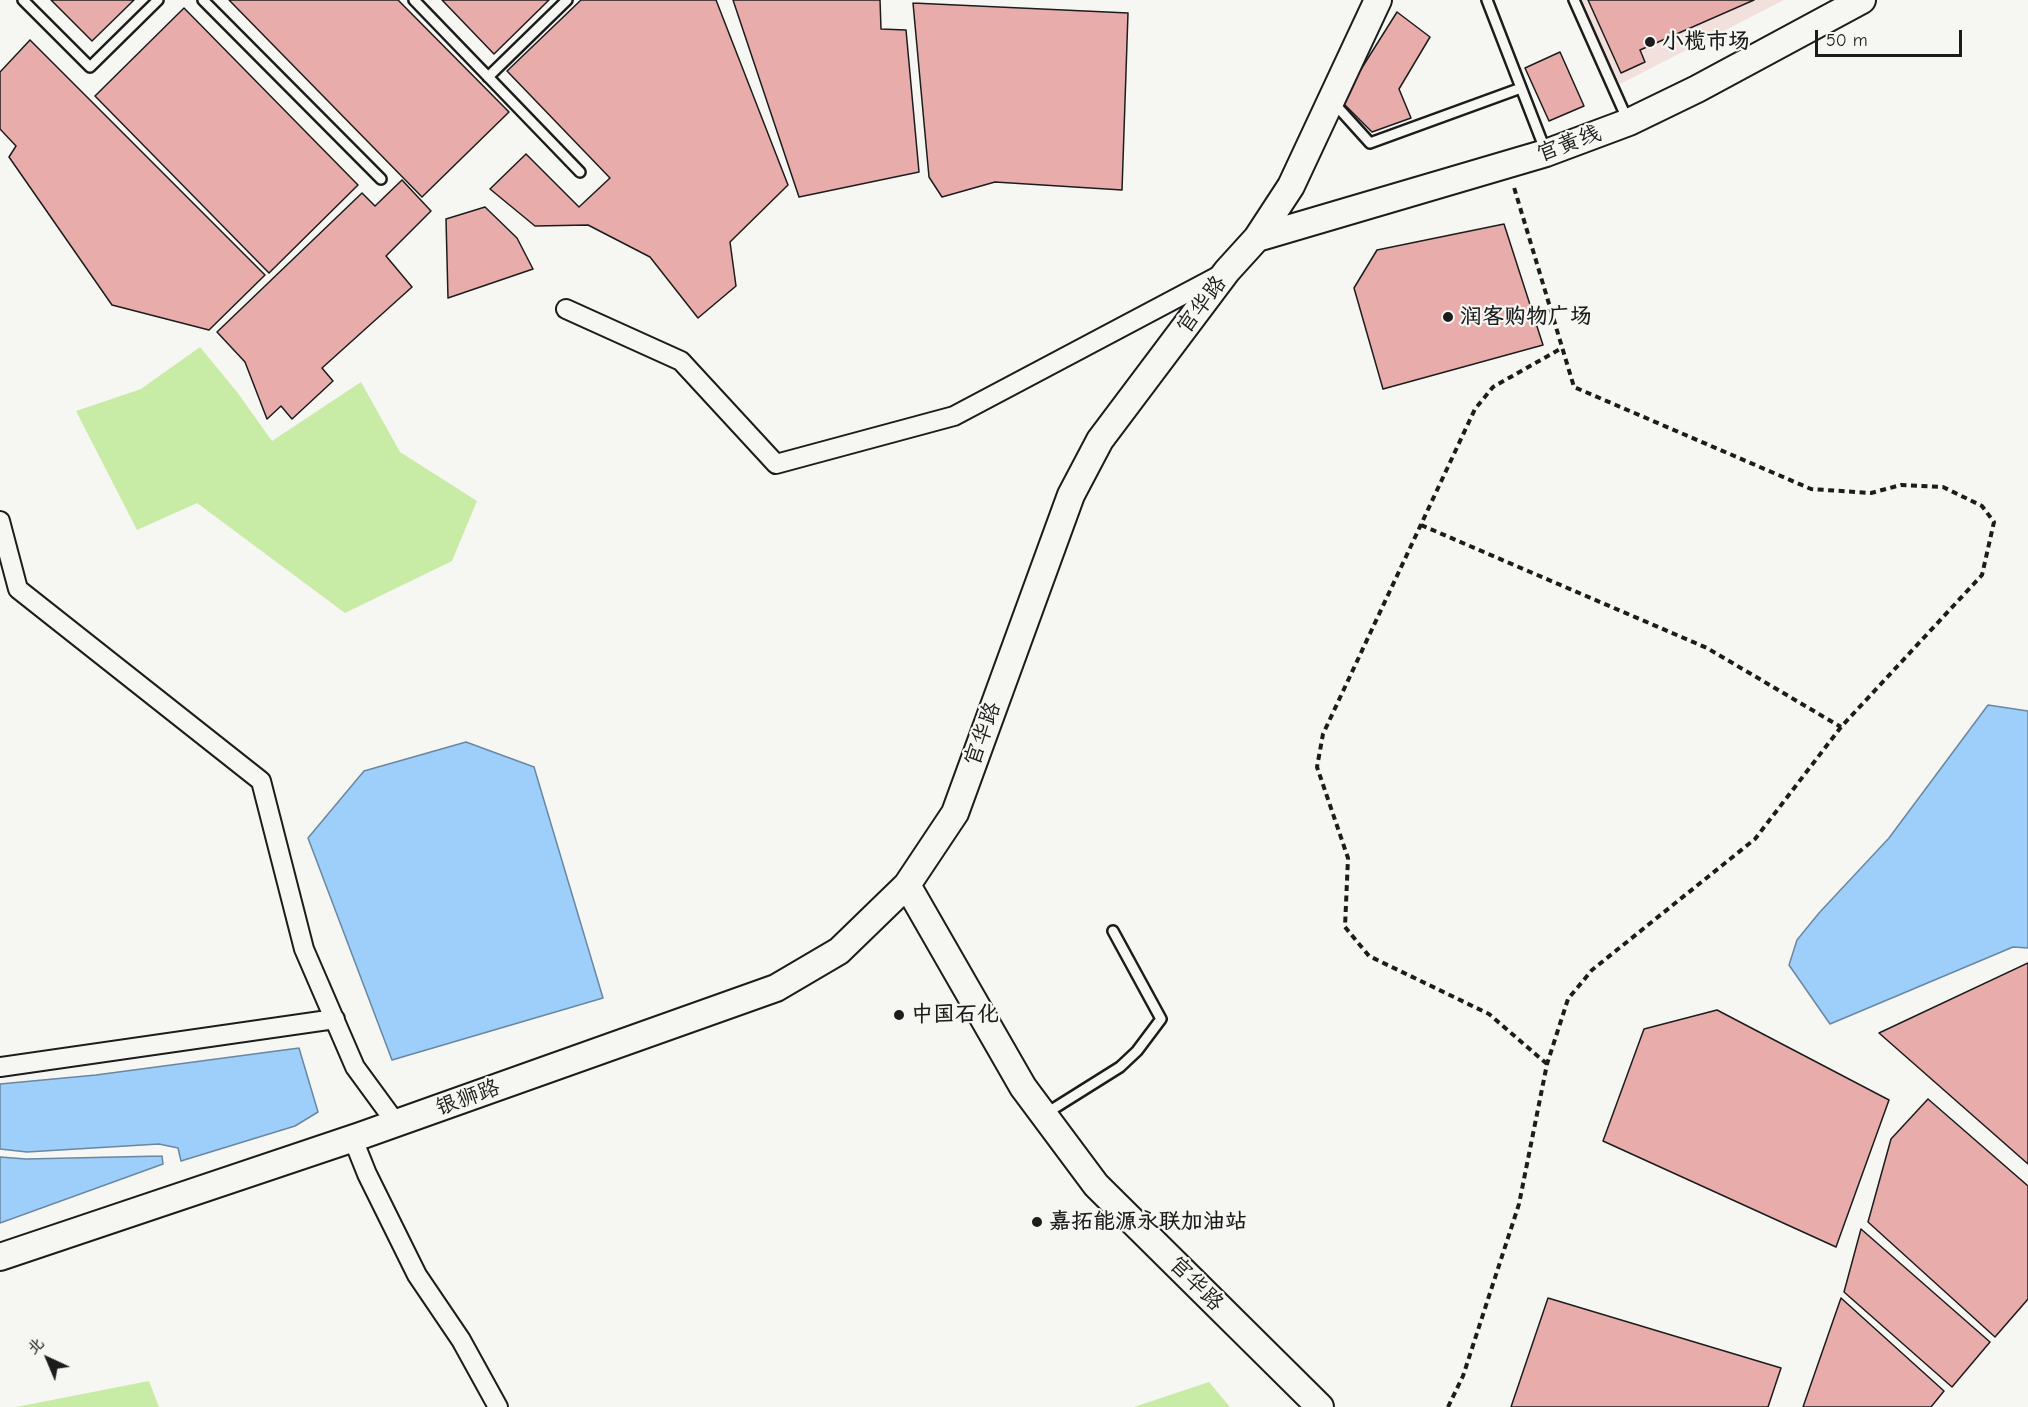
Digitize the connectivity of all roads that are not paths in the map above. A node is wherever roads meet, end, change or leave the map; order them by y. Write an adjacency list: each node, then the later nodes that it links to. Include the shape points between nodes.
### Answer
1 (23, 0): 2 (lane, via 90,67)
2 (158, 0)
3 (203, 0): 16 (lane)
4 (414, 0): 10 (lane)
5 (567, 0): 10 (lane)
6 (1378, 0): 12 (main road, 官华路)
7 (1487, 0): 11 (lane)
8 (1574, 0): 13 (lane)
9 (1862, 0): 13 (main road, 官黄线)
10 (488, 77): 15 (lane)
11 (1521, 88): 12 (lane, via 1370,143); 14 (lane)
12 (1331, 100): 17 (main road, 官华路, via 1291,186)
13 (1629, 122): 14 (main road, 官黄线)
14 (1546, 153): 17 (main road, 官黄线)
15 (580, 172)
16 (381, 179)
17 (1257, 238): 18 (main road, 官华路)
18 (1227, 271): 19 (street, via 954,416 776,464 681,361); 21 (main road, 官华路, via 1100,440 1071,495 955,813)
19 (566, 309)
20 (0, 522): 23 (street, via 18,589 261,781 304,949)
21 (908, 885): 25 (main road, 官华路, via 1023,1087); 26 (main road, 银狮路, via 839,951 776,988)
22 (1113, 931): 25 (lane, via 1161,1018 1120,1067)
23 (335, 1019): 24 (street); 26 (street, via 355,1067)
24 (0, 1067)
25 (1043, 1115): 30 (main road, 官华路, via 1096,1185)
26 (396, 1124): 27 (main road, 银狮路)
27 (353, 1139): 28 (main road, 银狮路); 29 (street, via 417,1275 461,1340)
28 (0, 1257)
29 (498, 1407)
30 (1320, 1407)

